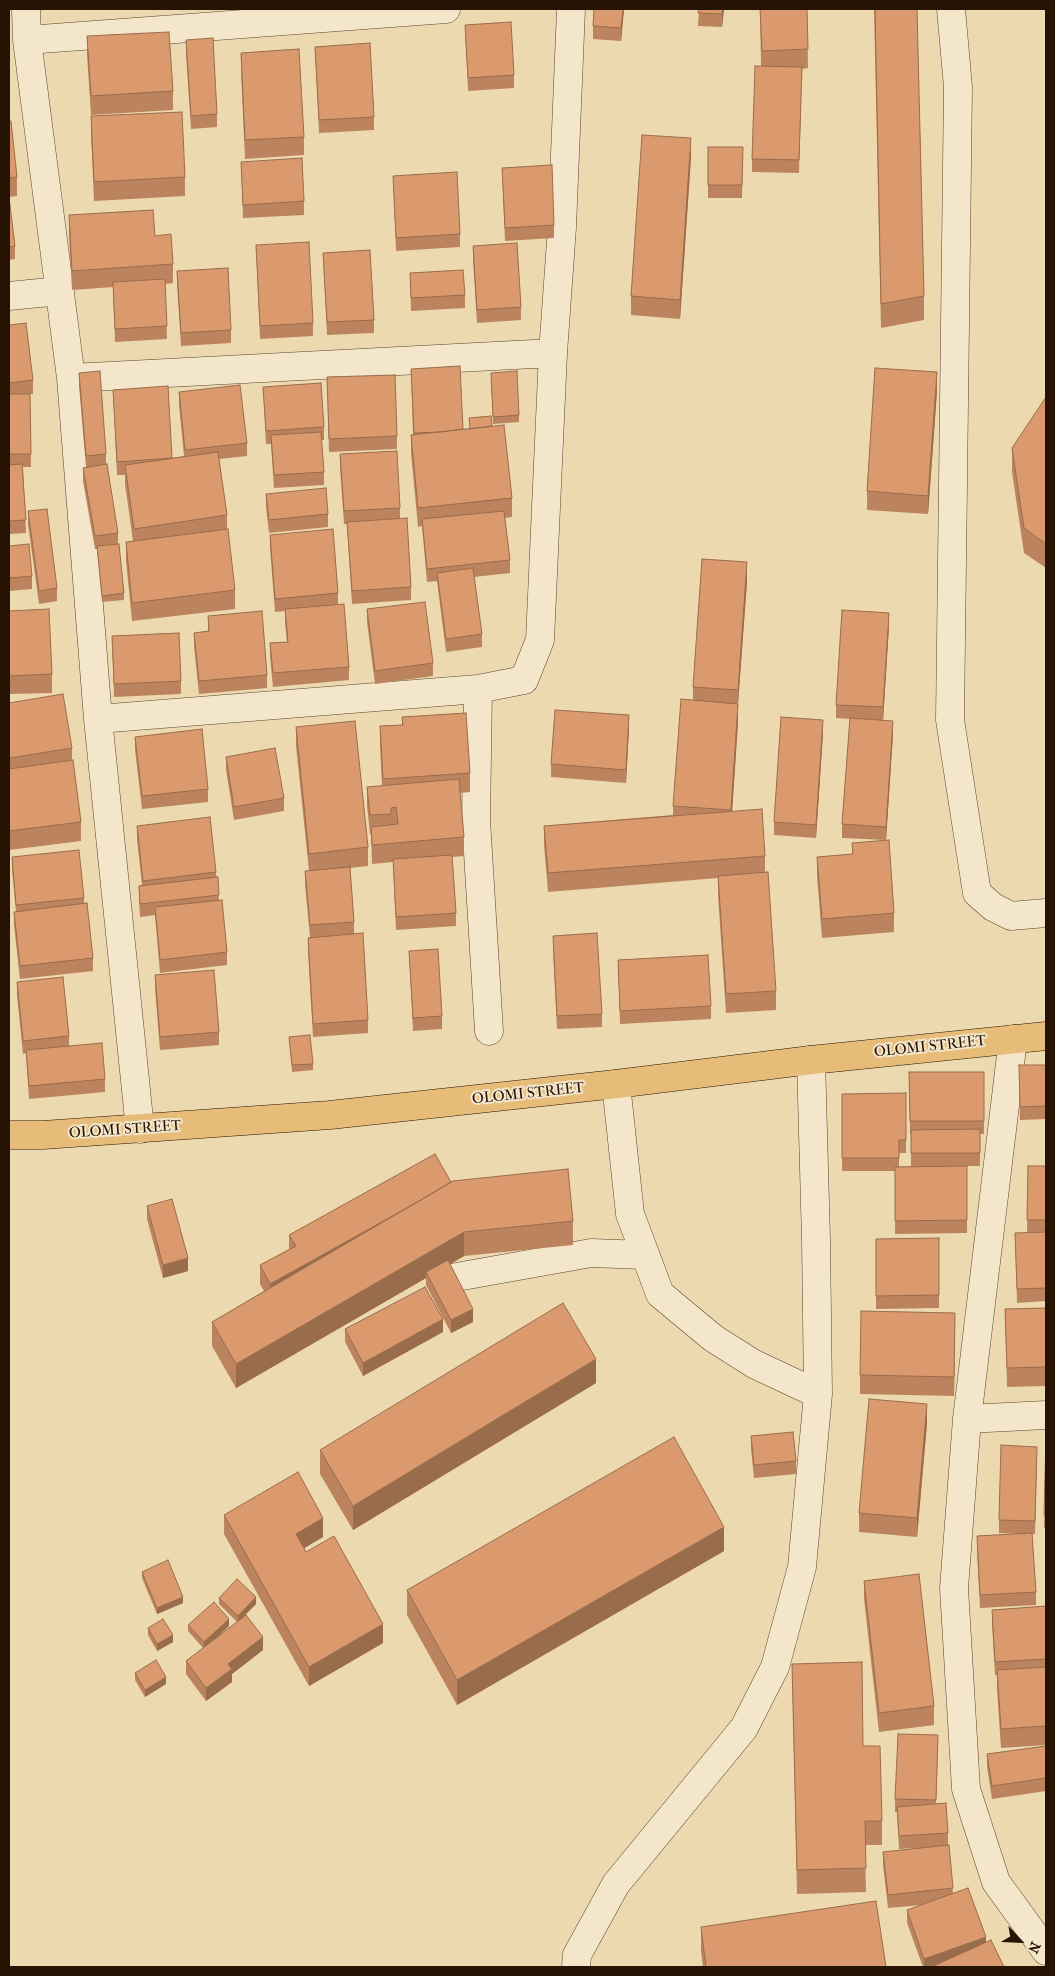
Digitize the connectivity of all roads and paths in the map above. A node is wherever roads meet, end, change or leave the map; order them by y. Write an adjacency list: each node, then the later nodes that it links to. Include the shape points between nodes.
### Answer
1 (26, 9): 5 (street)
2 (446, 9): 5 (street)
3 (571, 9): 8 (street)
4 (951, 9): 12 (street, via 958,88 950,720 977,893 993,907 1011,916)
5 (27, 40): 6 (street)
6 (60, 291): 7 (street); 9 (street)
7 (9, 296)
8 (553, 353): 9 (street); 10 (street, via 540,640 524,680)
9 (71, 378): 11 (street)
10 (478, 689): 11 (street); 13 (street, via 476,820)
11 (98, 719): 18 (street)
12 (1046, 913)
13 (489, 1031)
14 (1046, 1036): 15 (main road, OLOMI STREET)
15 (1013, 1038): 16 (main road, OLOMI STREET); 24 (street)
16 (811, 1060): 17 (main road, OLOMI STREET); 22 (street)
17 (616, 1084): 18 (main road, OLOMI STREET, via 330,1115); 20 (street, via 630,1214)
18 (140, 1129): 19 (main road, OLOMI STREET)
19 (9, 1135)
20 (645, 1255): 21 (street, via 591,1253); 22 (street, via 660,1294 713,1338 754,1364)
21 (451, 1278)
22 (818, 1394): 26 (street, via 802,1567 775,1668 744,1728 616,1884 577,1955)
23 (1046, 1415): 24 (street)
24 (967, 1419): 25 (street, via 954,1588 966,1789 996,1882)
25 (1046, 1952)
26 (576, 1967)

